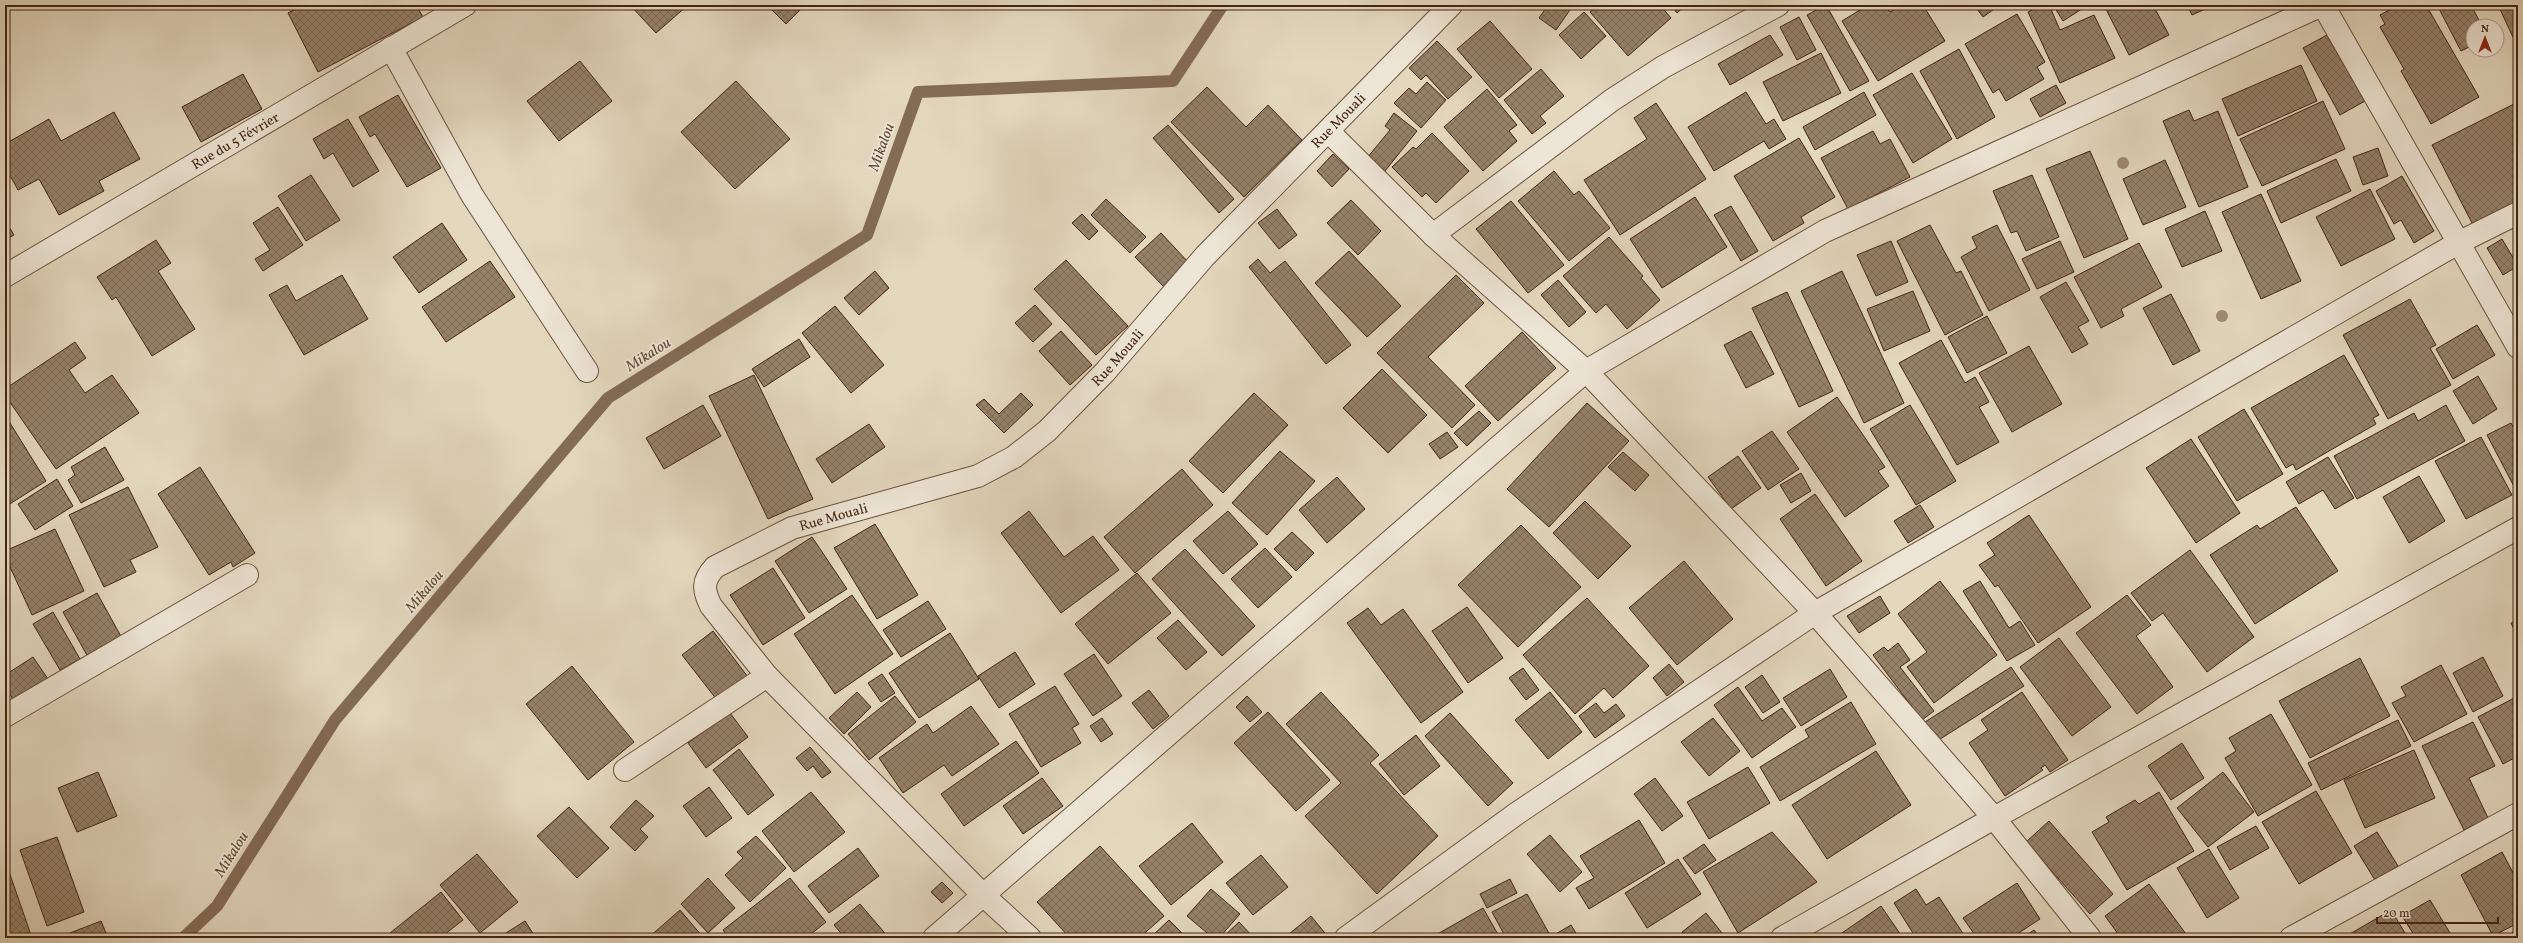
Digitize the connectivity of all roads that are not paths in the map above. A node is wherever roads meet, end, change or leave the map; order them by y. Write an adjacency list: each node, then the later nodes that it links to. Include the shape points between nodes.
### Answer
1 (465, 5): 5 (street, Rue du 5 Février)
2 (1451, 5): 6 (street, Rue Mouali)
3 (1778, 5): 8 (street, via 1663,67 1612,100)
4 (2322, 5): 9 (street); 13 (street, via 1825,231)
5 (391, 48): 10 (street, Rue du 5 Février); 12 (street, via 472,195)
6 (1329, 132): 8 (street); 17 (street, Rue Mouali, via 1205,256 1100,378 1047,431 1014,458 978,476 792,528 715,568 704,584 705,594 711,606)
7 (2518, 213): 9 (street)
8 (1433, 235): 13 (street)
9 (2458, 243): 11 (street); 16 (street)
10 (5, 276)
11 (2518, 347)
12 (588, 371)
13 (1586, 371): 16 (street); 22 (street)
14 (2518, 528): 21 (street)
15 (247, 576): 18 (street)
16 (1815, 614): 21 (street); 25 (street, via 1516,814)
17 (767, 676): 19 (street); 22 (street)
18 (5, 716)
19 (625, 770)
20 (2518, 814): 28 (street)
21 (1994, 818): 26 (street); 27 (street)
22 (982, 894): 23 (street); 24 (street)
23 (934, 938)
24 (1030, 938)
25 (1346, 938)
26 (1782, 938)
27 (2090, 938)
28 (2291, 938)

